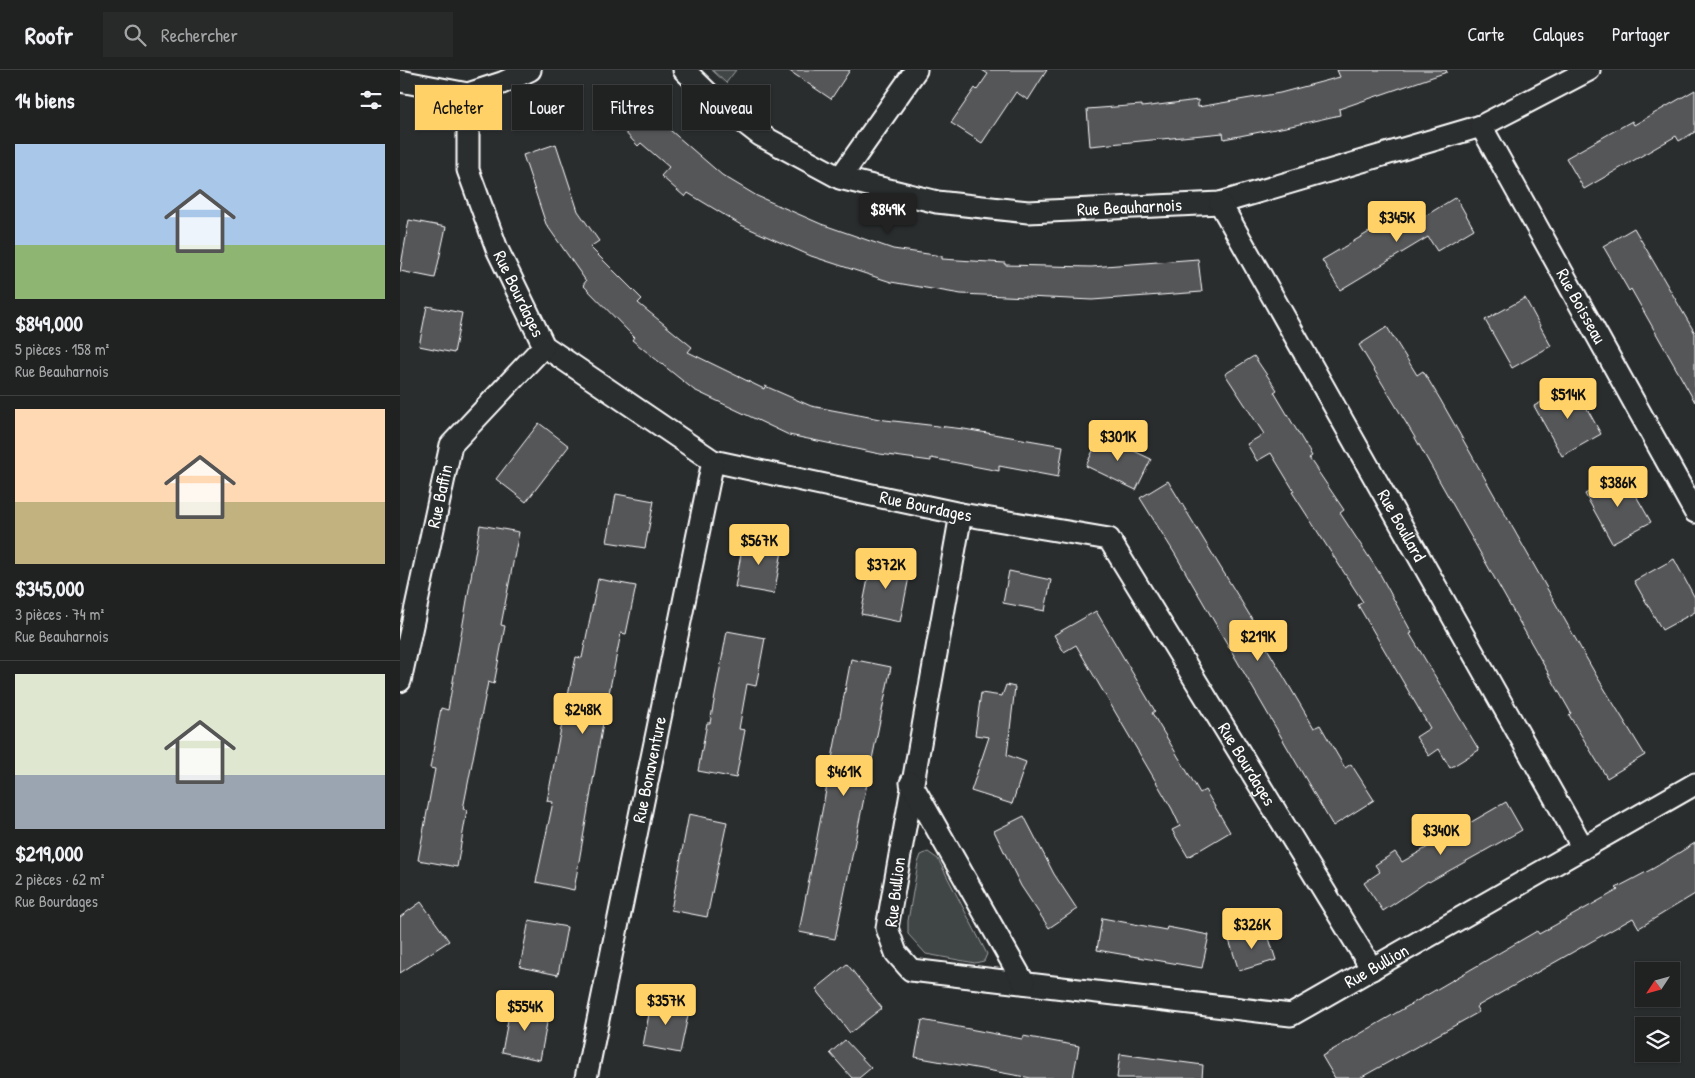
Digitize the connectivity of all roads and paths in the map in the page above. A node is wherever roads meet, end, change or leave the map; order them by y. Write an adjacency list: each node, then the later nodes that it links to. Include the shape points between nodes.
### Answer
1 (530, 70): 7 (street)
2 (684, 70): 10 (street, Rue Beauharnois, via 714,100 760,135)
3 (916, 70): 10 (street)
4 (1589, 70): 8 (street, Rue Beauharnois)
5 (400, 81): 6 (street)
6 (421, 85)
7 (496, 85)
8 (1481, 126): 11 (street, Rue Beauharnois); 14 (street, Rue Boisseau)
9 (468, 130): 12 (street, Rue Bourdages, via 468,170 497,250)
10 (840, 178): 11 (street, Rue Beauharnois, via 938,202 1028,212)
11 (1220, 202): 19 (street, Rue Boullard)
12 (544, 346): 13 (street, Rue Bourdages); 16 (street, Rue Baffin, via 451,445)
13 (713, 461): 15 (street, Rue Bourdages); 22 (street, Rue Bonaventure)
14 (1695, 512)
15 (961, 514): 17 (street, Rue Bullion); 20 (street, Rue Bourdages, via 1109,539)
16 (400, 681)
17 (911, 784): 21 (street); 21 (street, Rue Bullion, via 887,928 896,953 911,970)
18 (1695, 784): 19 (street, Rue Bullion)
19 (1583, 848): 20 (street, Rue Bullion)
20 (1372, 969): 21 (street, Rue Bullion, via 1291,1014)
21 (1024, 984)
22 (586, 1078)

